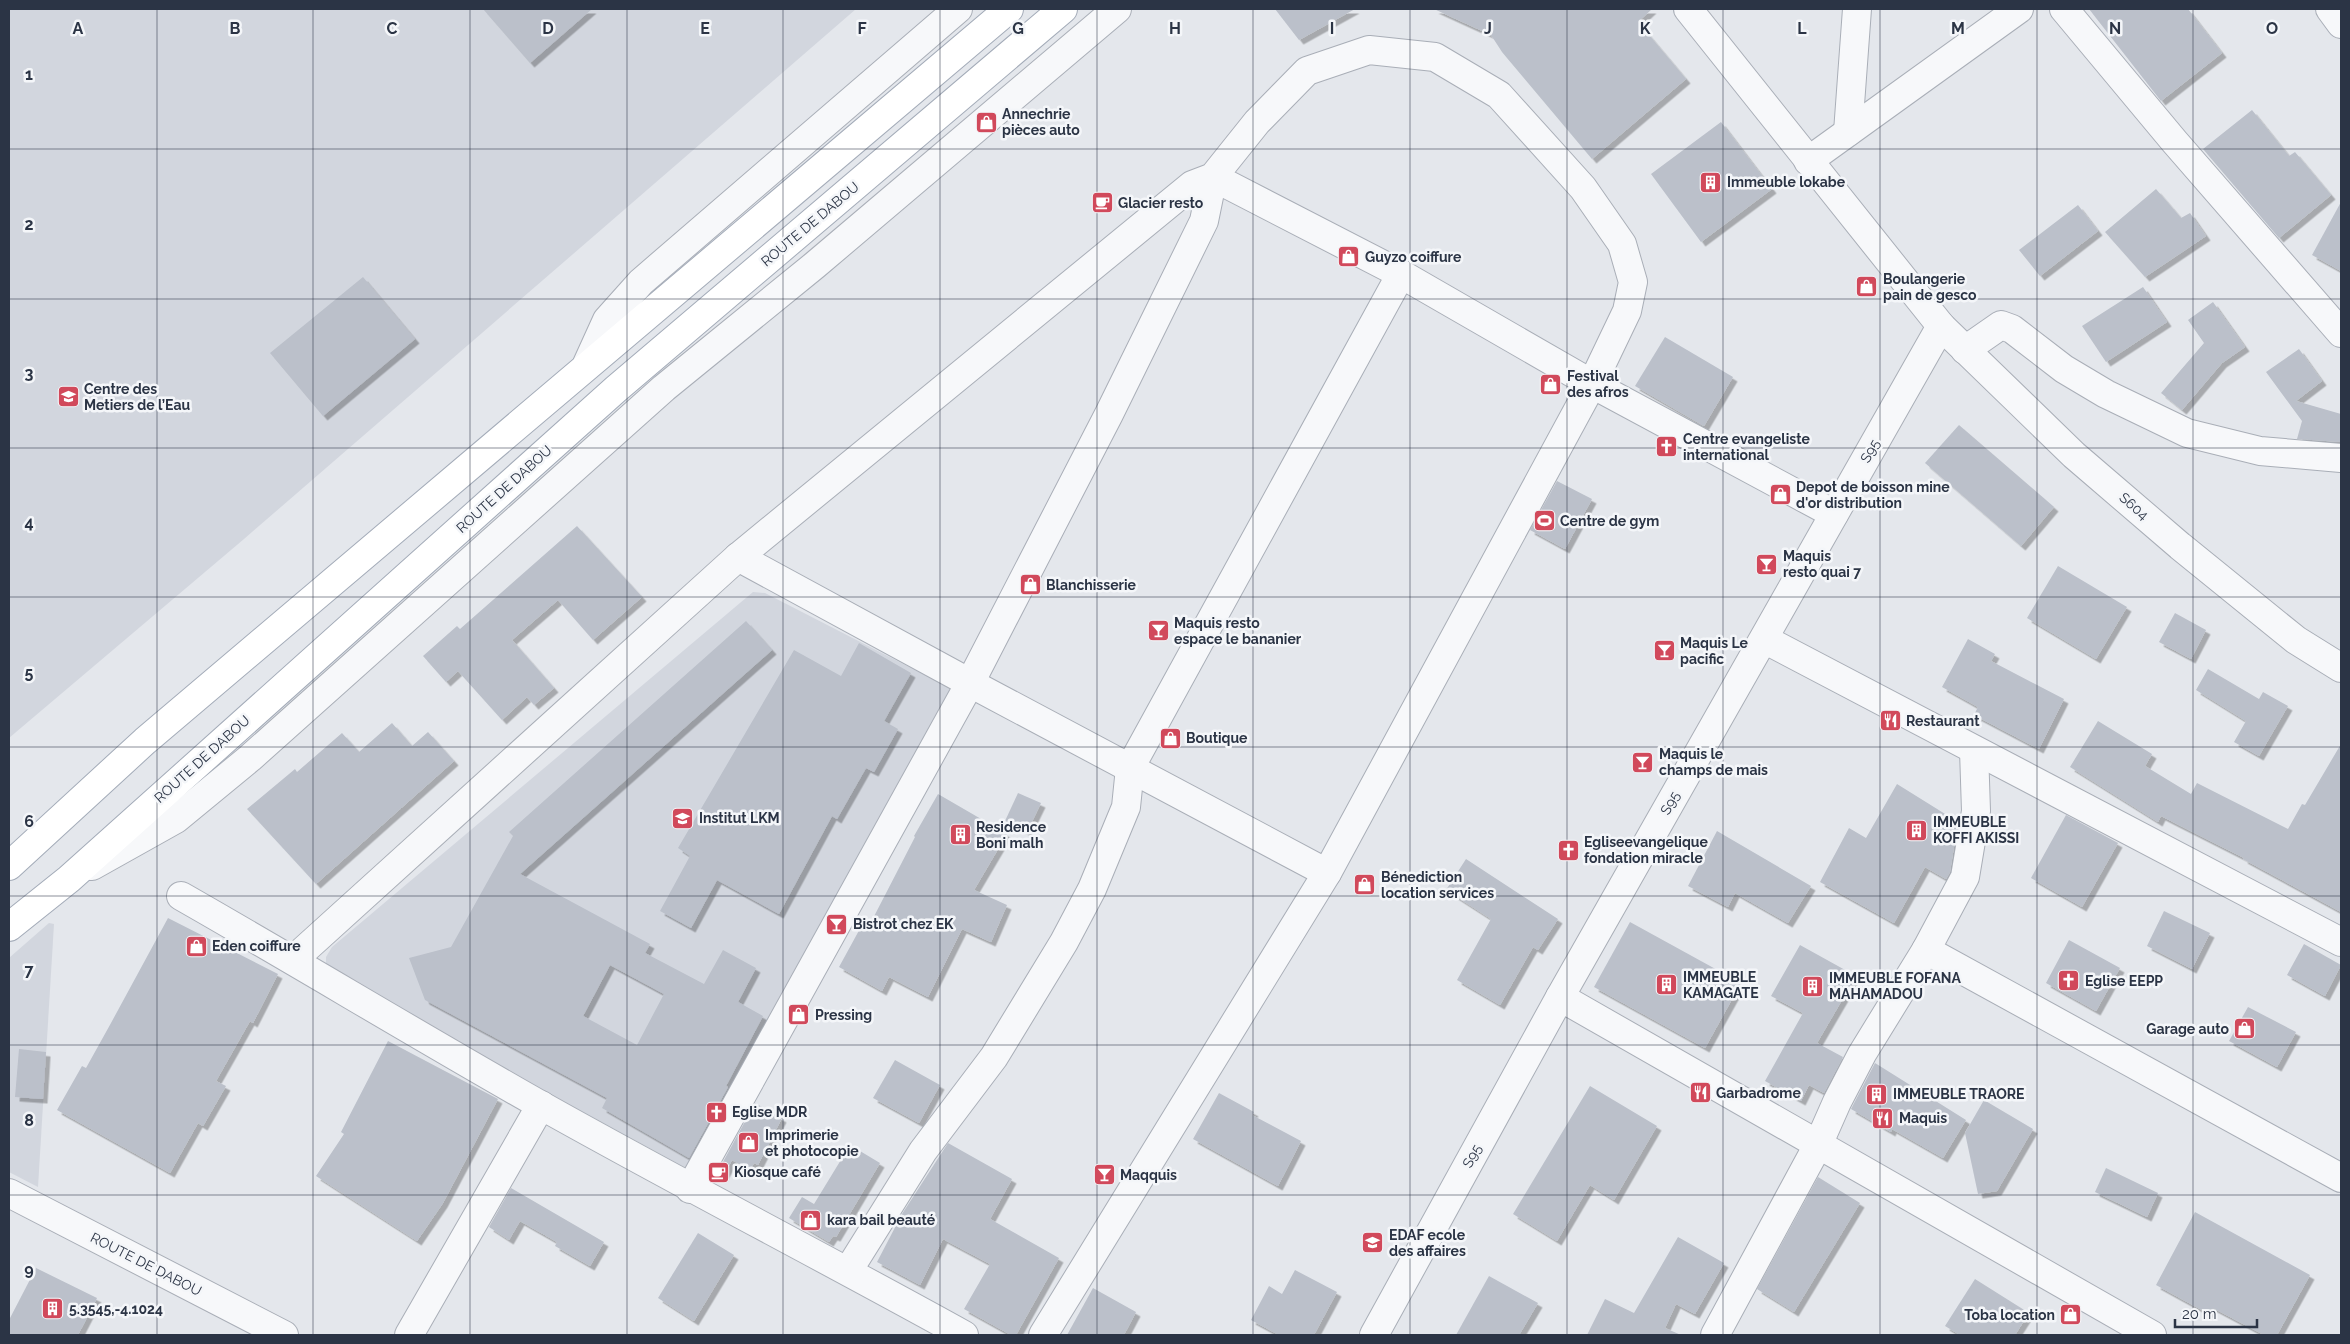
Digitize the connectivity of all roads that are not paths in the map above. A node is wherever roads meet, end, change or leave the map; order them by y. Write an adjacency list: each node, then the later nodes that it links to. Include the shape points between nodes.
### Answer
1 (958, 9): 18 (street, via 641,282 607,320)
2 (1010, 9): 18 (main road)
3 (1063, 9): 30 (main road, ROUTE DE DABOU, via 616,389)
4 (1117, 9): 30 (street, via 815,265 664,388 250,758 176,820)
5 (1688, 9): 12 (street, S604)
6 (1857, 9): 11 (street)
7 (2019, 9): 11 (street)
8 (2064, 9): 16 (street)
9 (2330, 9): 10 (street)
10 (2341, 24)
11 (1848, 132): 12 (street)
12 (1808, 161): 15 (street, S604)
13 (1213, 177): 14 (street); 19 (street, via 1256,122 1307,72 1369,50 1435,57 1499,95 1583,188 1622,244 1633,282 1627,311); 22 (street, via 1192,185); 25 (street, via 1204,221)
14 (1401, 274): 19 (street); 27 (street)
15 (1941, 326): 17 (street, S604); 21 (street, S95)
16 (2341, 332)
17 (1965, 350): 20 (street, via 2001,325 2012,329 2064,369 2106,394 2187,434 2260,451); 24 (street, S604, via 2074,455 2180,546 2296,640)
18 (587, 364): 28 (main road, via 145,741)
19 (1592, 384): 21 (street); 29 (street)
20 (2341, 458)
21 (1834, 514): 23 (street, S95)
22 (738, 557): 25 (street); 35 (street)
23 (1764, 639): 26 (street); 36 (street, S95)
24 (2341, 668)
25 (970, 683): 27 (street); 40 (street)
26 (1974, 750): 33 (street); 34 (street, via 1976,811 1965,877)
27 (1130, 768): 29 (street); 42 (street, via 1126,807 1092,889 1064,942 994,1057 923,1151)
28 (9, 866)
29 (1327, 873): 46 (street)
30 (68, 879): 32 (main road, ROUTE DE DABOU)
31 (181, 896): 35 (street)
32 (9, 927)
33 (2341, 942)
34 (1926, 950): 38 (street, via 1862,1054); 39 (street)
35 (294, 960): 37 (street)
36 (1560, 997): 38 (street); 47 (street, S95)
37 (541, 1106): 40 (street); 44 (street)
38 (1818, 1145): 48 (street); 49 (street)
39 (2341, 1178)
40 (690, 1189): 42 (street)
41 (9, 1192): 43 (street, ROUTE DE DABOU)
42 (848, 1271): 45 (street)
43 (284, 1335)
44 (409, 1335)
45 (964, 1335)
46 (1043, 1335)
47 (1374, 1335)
48 (1715, 1335)
49 (2152, 1335)

